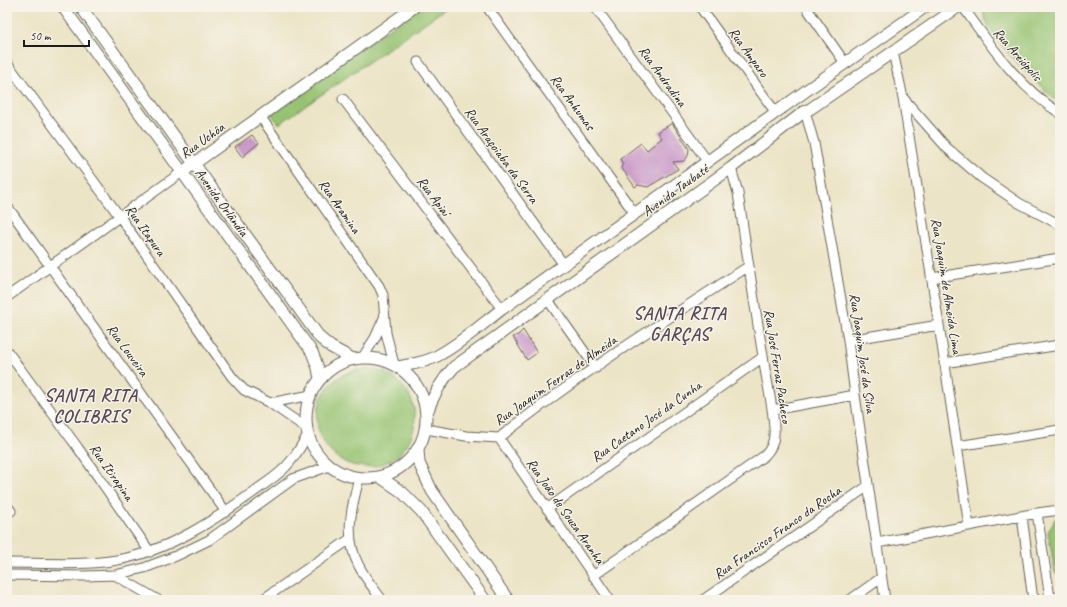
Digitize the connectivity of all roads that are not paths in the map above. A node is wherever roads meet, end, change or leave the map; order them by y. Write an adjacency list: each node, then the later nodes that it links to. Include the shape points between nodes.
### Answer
1 (63, 7): 27 (street, Avenida Orlândia)
2 (81, 7): 25 (street, Avenida Orlândia)
3 (414, 7): 23 (street, Rua Uchôa)
4 (487, 7): 29 (street, Rua Anhumas)
5 (595, 7): 24 (street, Rua Andradina)
6 (700, 7): 21 (street, Rua Amparo)
7 (806, 7): 14 (street)
8 (958, 7): 11 (street, Avenida Taubaté)
9 (963, 7): 22 (street, Rua Areiópolis, via 996,53 1023,84)
10 (919, 9): 14 (street, Avenida Taubaté)
11 (893, 52): 16 (street, Rua Joaquim de Almeida Lima); 19 (street, Avenida Taubaté)
12 (7, 62): 30 (street, Rua Itapura)
13 (418, 62): 35 (street, Rua Araçoiaba da Serra)
14 (845, 63): 15 (street, Avenida Taubaté)
15 (807, 90): 18 (street, Avenida Taubaté); 19 (street)
16 (903, 98): 31 (street, via 947,148 982,178 1019,203); 38 (street, Rua Joaquim de Almeida Lima)
17 (343, 99): 41 (street, Rua Apiaí)
18 (795, 99): 20 (street); 21 (street, Avenida Taubaté)
19 (816, 105): 20 (street, Avenida Taubaté)
20 (805, 111): 26 (street, Avenida Taubaté); 44 (street, Rua Joaquim José da Silva, via 814,143)
21 (776, 113): 24 (street, Avenida Taubaté)
22 (1060, 113)
23 (260, 116): 25 (street, Rua Uchôa); 42 (street, Rua Aramina, via 379,286 383,295)
24 (708, 162): 29 (street, Avenida Taubaté)
25 (194, 164): 27 (street, Rua Uchôa); 48 (street, Avenida Orlândia, via 320,338 331,348)
26 (731, 168): 33 (street, Avenida Taubaté); 37 (street, Rua José Ferraz Pacheco, via 738,193)
27 (182, 172): 30 (street, Rua Uchôa); 52 (street, Avenida Orlândia, via 312,352)
28 (7, 206): 36 (street, Rua Louveira)
29 (635, 214): 32 (street, Avenida Taubaté)
30 (120, 217): 36 (street, Rua Uchôa); 55 (street, Rua Itapura, via 232,377 244,390)
31 (1060, 225)
32 (599, 241): 33 (street); 35 (street, Avenida Taubaté)
33 (609, 256): 40 (street, Avenida Taubaté)
34 (1060, 258): 38 (street)
35 (564, 265): 41 (street, Avenida Taubaté)
36 (50, 266): 39 (street, Rua Uchôa); 70 (street, Rua Louveira)
37 (749, 266): 47 (street, Rua José Ferraz Pacheco); 51 (street, Rua Joaquim Ferraz de Almeida)
38 (932, 278): 43 (street, Rua Joaquim de Almeida Lima)
39 (7, 297)
40 (548, 300): 51 (street); 57 (street, Avenida Taubaté, via 454,367 437,389)
41 (502, 309): 50 (street, Avenida Taubaté, via 437,357)
42 (384, 317): 48 (street, Rua Aramina, via 375,338); 50 (street, Rua Aramina)
43 (939, 325): 44 (street); 49 (street, Rua Joaquim de Almeida Lima)
44 (848, 340): 54 (street, Rua Joaquim José da Silva)
45 (1060, 345): 49 (street)
46 (7, 351): 76 (street, Rua Itirapina)
47 (763, 357): 56 (street, Rua José Ferraz Pacheco); 68 (street, Rua Caetano José da Cunha)
48 (358, 358): 50 (street, via 378,358); 52 (street, via 334,367)
49 (944, 363): 62 (street, Rua Joaquim de Almeida Lima)
50 (396, 365): 57 (street, via 414,381 423,396)
51 (596, 368): 61 (street, Rua Joaquim Ferraz de Almeida)
52 (320, 380): 53 (street)
53 (311, 395): 55 (street); 60 (street, via 306,412)
54 (854, 395): 56 (street); 67 (street, Rua Joaquim José da Silva)
55 (270, 403): 60 (street, Rua Itapura)
56 (772, 410): 80 (street, Rua José Ferraz Pacheco, via 774,429 769,452)
57 (427, 413): 58 (street)
58 (426, 429): 61 (street, Rua Joaquim Ferraz de Almeida, via 466,436); 63 (street)
59 (1060, 430): 62 (street)
60 (307, 431): 64 (street, via 314,448); 70 (street, via 291,462)
61 (499, 438): 68 (street, Rua João de Souza Aranha)
62 (957, 446): 73 (street, Rua Joaquim de Almeida Lima)
63 (418, 450): 65 (street, via 403,466); 89 (street, via 419,463 432,491)
64 (329, 466): 66 (street, via 345,475); 79 (street, via 293,478 209,540 144,568)
65 (380, 477): 66 (street); 88 (street, via 402,492 421,511)
66 (360, 479): 74 (street, via 352,505)
67 (868, 486): 75 (street, Rua Joaquim José da Silva); 91 (street, Rua Francisco Franco da Rocha)
68 (547, 509): 80 (street, Rua João de Souza Aranha)
69 (1060, 510): 71 (street)
70 (226, 512): 76 (street, via 193,532)
71 (1037, 513): 72 (street); 84 (street)
72 (1022, 516): 73 (street); 94 (street)
73 (969, 526): 75 (street)
74 (350, 539): 82 (street); 87 (street, via 358,566)
75 (877, 543): 81 (street, Rua Joaquim José da Silva)
76 (150, 552): 77 (street, via 116,560)
77 (7, 563)
78 (7, 575): 79 (street)
79 (115, 575): 85 (street)
80 (593, 576): 90 (street, Rua João de Souza Aranha)
81 (881, 578): 92 (street); 93 (street, Rua Joaquim José da Silva)
82 (272, 597): 86 (street)
83 (1060, 597): 84 (street)
84 (1050, 598): 94 (street)
85 (158, 600)
86 (262, 600)
87 (382, 600)
88 (485, 600)
89 (508, 600)
90 (610, 600)
91 (703, 600)
92 (850, 600)
93 (885, 600)
94 (1032, 600)

